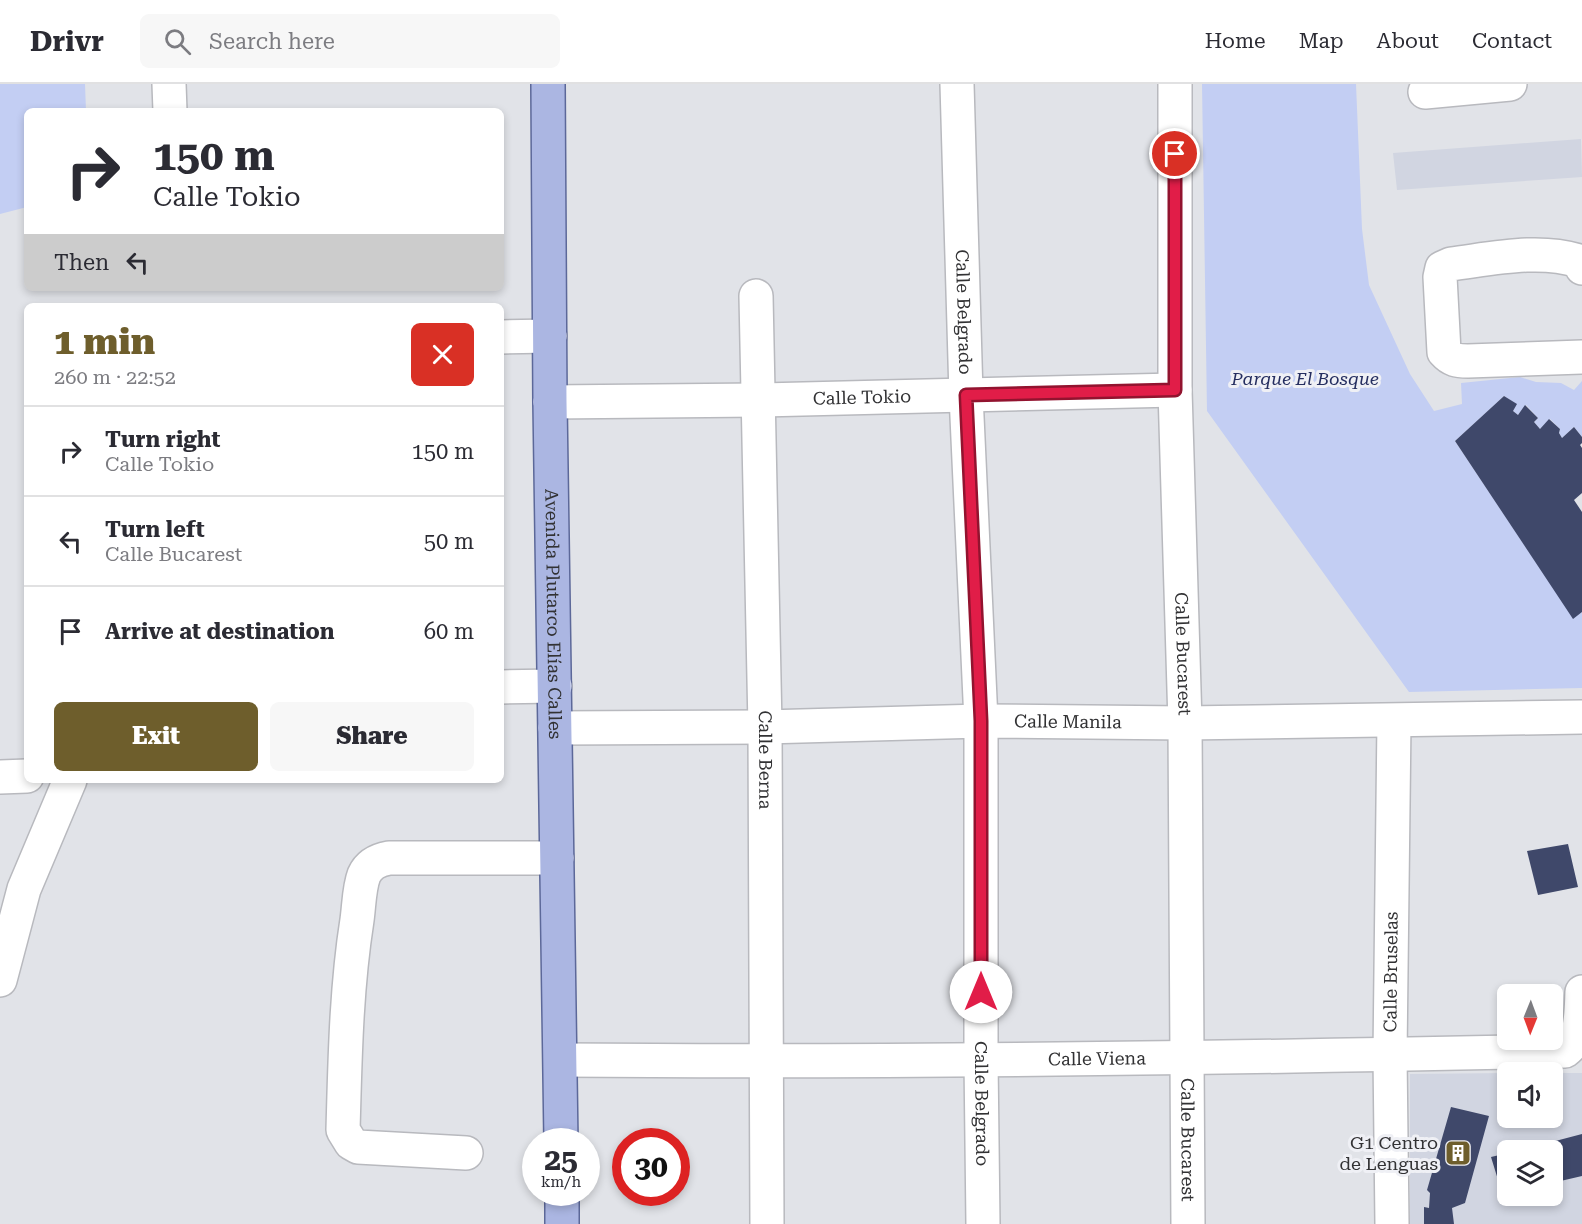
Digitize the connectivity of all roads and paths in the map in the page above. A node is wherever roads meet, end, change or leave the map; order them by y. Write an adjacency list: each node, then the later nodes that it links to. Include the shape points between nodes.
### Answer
1 (169, 84): 7 (street)
2 (548, 84): 10 (main road, Avenida Plutarco Elías Calles)
3 (957, 84): 14 (street, Calle Belgrado)
4 (1175, 84): 13 (street, Calle Bucarest)
5 (1510, 84): 6 (street)
6 (1425, 92)
7 (170, 108)
8 (1582, 268): 12 (street, via 1579,261 1563,256 1510,256 1451,264 1442,268 1440,277 1444,352 1449,358 1468,361)
9 (756, 296): 15 (street, Calle Berna)
10 (550, 336): 11 (street); 16 (main road, Avenida Plutarco Elías Calles)
11 (504, 337)
12 (1577, 354)
13 (1175, 390): 14 (street, Calle Tokio); 22 (street, Calle Bucarest)
14 (966, 395): 15 (street, Calle Tokio); 20 (street, Calle Belgrado)
15 (759, 400): 16 (street, Calle Tokio); 23 (street, Calle Berna)
16 (550, 402): 17 (main road, Avenida Plutarco Elías Calles)
17 (555, 686): 18 (street); 24 (main road, Avenida Plutarco Elías Calles)
18 (504, 687)
19 (1582, 717): 21 (street, Calle Manila)
20 (981, 721): 22 (street, Calle Manila); 23 (street, Calle Manila); 34 (street, Calle Belgrado)
21 (1394, 721): 22 (street, Calle Manila); 31 (street, Calle Bruselas)
22 (1185, 723): 32 (street, Calle Bucarest)
23 (765, 727): 24 (street, Calle Manila); 35 (street, Calle Berna)
24 (555, 728): 28 (main road, Avenida Plutarco Elías Calles)
25 (24, 776): 26 (street)
26 (0, 777)
27 (69, 783): 29 (street, via 24,889)
28 (558, 858): 33 (main road, Avenida Plutarco Elías Calles); 37 (street, via 389,858 370,866 364,876 346,1015 343,1130 358,1147)
29 (0, 980)
30 (1582, 992): 31 (street, Calle Viena, via 1581,1035 1565,1050)
31 (1390, 1054): 32 (street, Calle Viena); 43 (street, Calle Bruselas)
32 (1186, 1058): 34 (street, Calle Viena); 42 (street, Calle Bucarest)
33 (561, 1060): 35 (street, Calle Viena); 36 (main road, Avenida Plutarco Elías Calles)
34 (981, 1060): 35 (street, Calle Viena); 41 (street, Calle Belgrado)
35 (767, 1062): 40 (street, Calle Berna)
36 (561, 1128)
37 (466, 1153)
38 (562, 1206): 39 (main road)
39 (562, 1224)
40 (767, 1224)
41 (983, 1224)
42 (1188, 1224)
43 (1392, 1224)

